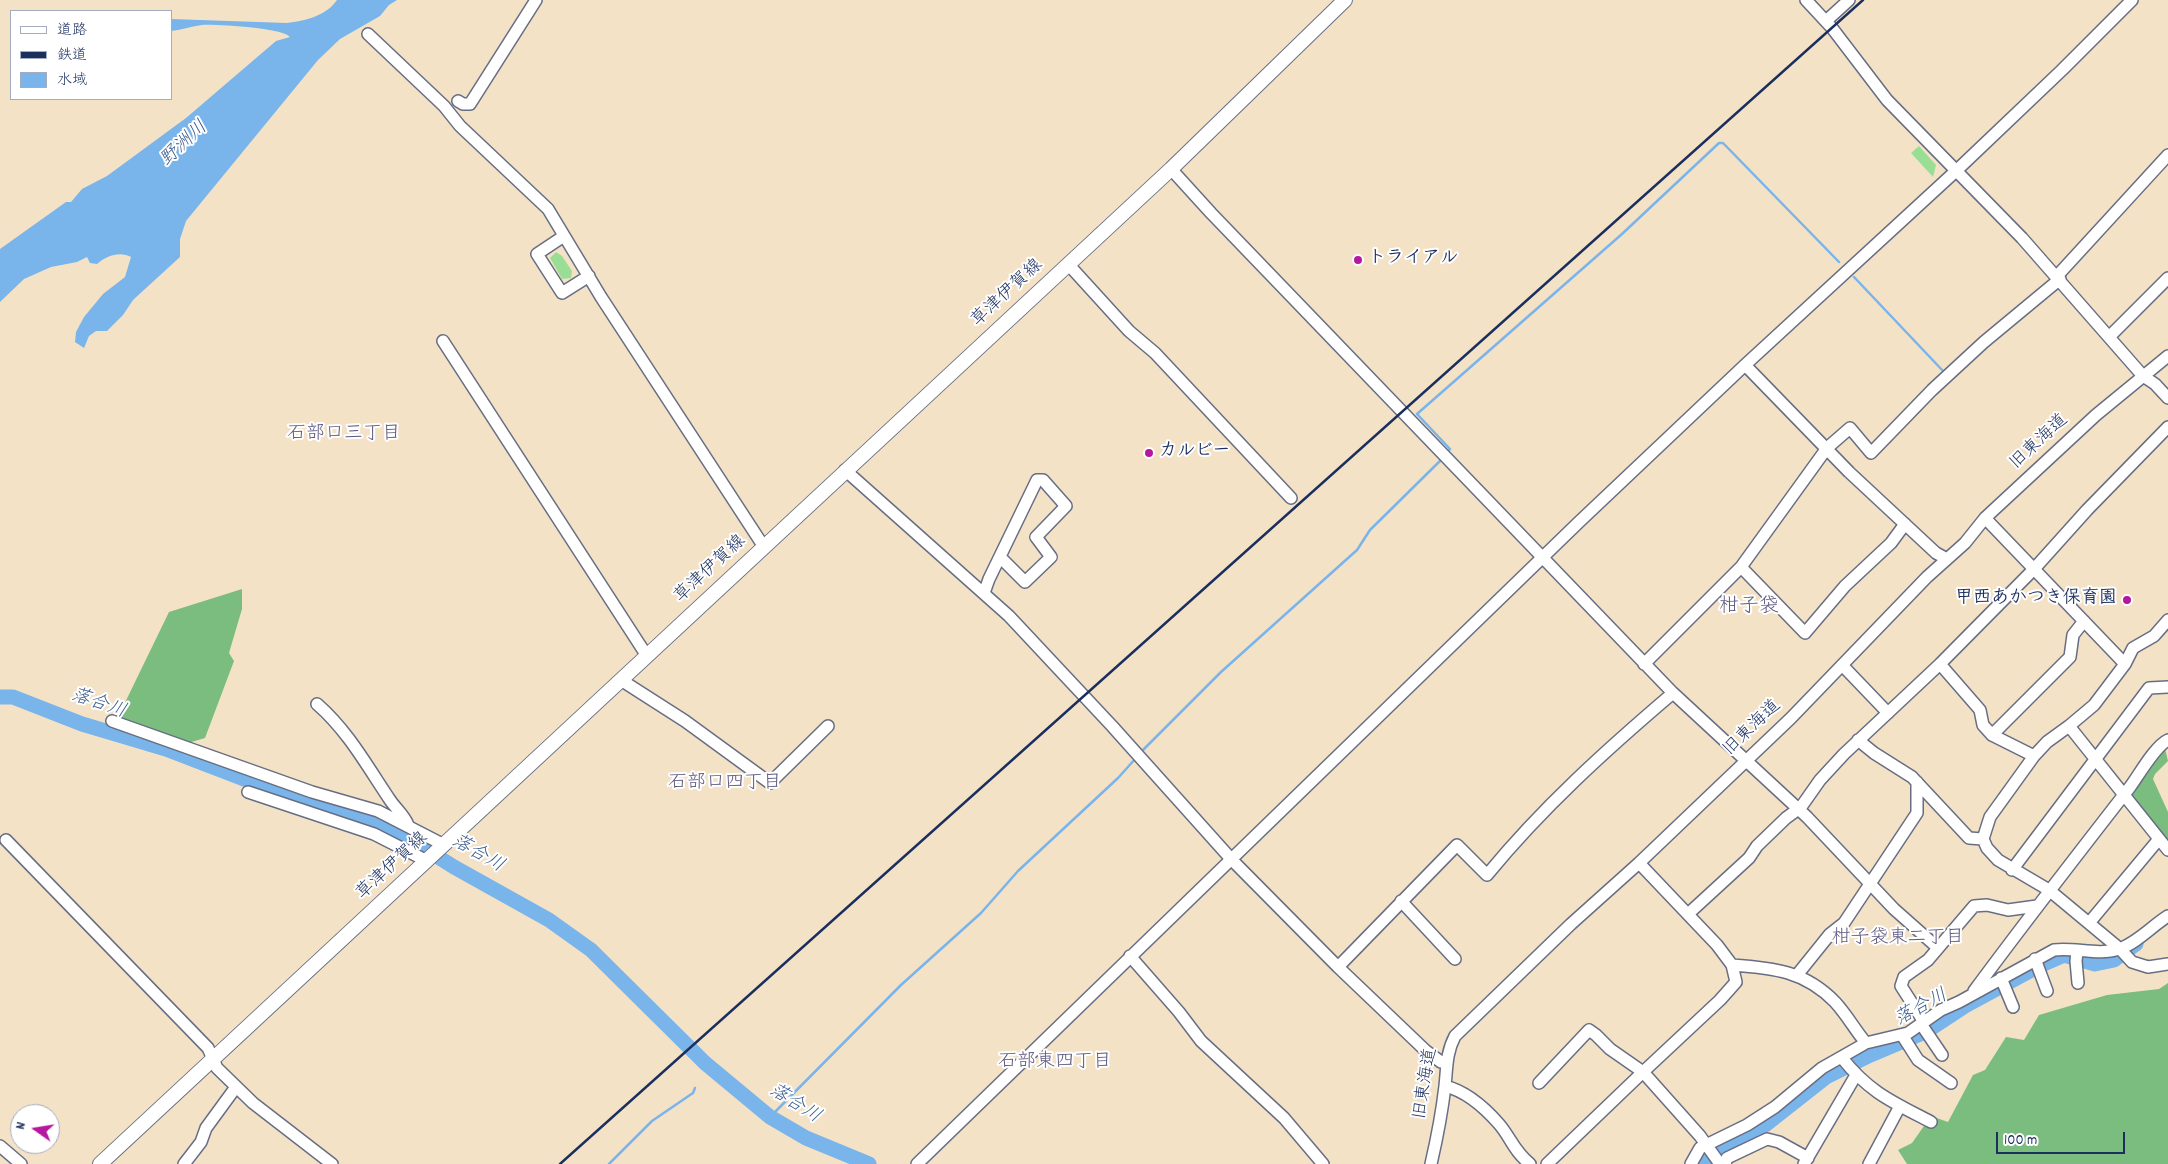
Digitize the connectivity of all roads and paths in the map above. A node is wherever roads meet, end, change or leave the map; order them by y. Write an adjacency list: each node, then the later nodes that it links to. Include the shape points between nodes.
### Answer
1 (536, 0): 8 (street, via 470,104)
2 (1344, 0): 10 (main road, 草津伊賀線)
3 (1806, 0): 6 (street)
4 (1849, 0): 6 (street)
5 (2132, 0): 11 (street)
6 (1826, 21): 11 (street, via 1887,100)
7 (368, 34): 12 (street, via 548,209)
8 (458, 102)
9 (2168, 155): 15 (street)
10 (1171, 169): 13 (main road, 草津伊賀線); 31 (street)
11 (1957, 170): 15 (street); 20 (street)
12 (561, 232): 14 (street); 14 (street, via 537,254 562,293)
13 (1068, 264): 25 (main road, 草津伊賀線); 26 (street, via 1129,332 1155,353)
14 (589, 276): 29 (street)
15 (2059, 278): 17 (street); 24 (street, via 1932,390 1871,453 1850,428)
16 (2168, 278): 17 (street)
17 (2109, 337): 21 (street)
18 (443, 341): 38 (street)
19 (2168, 356): 21 (street, 旧東海道)
20 (1746, 365): 24 (street); 31 (street)
21 (2143, 376): 22 (street); 27 (street, 旧東海道)
22 (2168, 398)
23 (2168, 427): 34 (street, via 2086,510)
24 (1827, 448): 28 (street); 33 (street)
25 (845, 470): 29 (main road, 草津伊賀線); 35 (street)
26 (1291, 498)
27 (1984, 518): 32 (street, 旧東海道, via 1965,543); 34 (street)
28 (1905, 524): 32 (street); 33 (street, via 1891,543 1844,586 1805,633)
29 (764, 547): 38 (main road, 草津伊賀線)
30 (1000, 557): 30 (street, via 1037,480 1043,480 1066,506 1036,536 1051,557 1025,582); 35 (street)
31 (1542, 558): 39 (street); 68 (street)
32 (1947, 559): 40 (street, 旧東海道)
33 (1741, 567): 39 (street)
34 (2034, 569): 37 (street); 41 (street)
35 (984, 593): 68 (street, via 1084,696)
36 (2168, 620): 42 (street, via 2154,636 2133,648)
37 (2084, 621): 42 (street); 51 (street, via 2073,635 2070,657)
38 (647, 656): 43 (main road, 草津伊賀線)
39 (1644, 664): 45 (street)
40 (1842, 664): 47 (street); 56 (street, 旧東海道)
41 (1940, 664): 47 (street); 51 (street, via 1980,710 1983,725)
42 (2125, 664): 50 (street, via 2094,705)
43 (621, 680): 49 (street, via 685,721 770,783); 65 (main road, 草津伊賀線)
44 (2168, 687): 55 (street, via 2149,688)
45 (1672, 693): 56 (street); 73 (street, via 1540,814 1487,875 1457,845)
46 (317, 704): 61 (street, via 335,719)
47 (1888, 713): 52 (street)
48 (112, 721): 61 (street, via 312,792 378,811)
49 (828, 726)
50 (2069, 726): 54 (street); 55 (street)
51 (1992, 735): 54 (street)
52 (1858, 740): 57 (street); 60 (street, via 1820,780)
53 (2168, 740): 59 (street, via 2162,743)
54 (2034, 756): 62 (street, via 1990,817)
55 (2095, 758): 59 (street); 70 (street)
56 (1745, 762): 60 (street); 69 (street, 旧東海道)
57 (1917, 782): 62 (street, via 1969,838); 71 (street, via 1917,813)
58 (248, 792): 67 (street, via 374,834)
59 (2124, 795): 63 (street); 72 (street)
60 (1798, 810): 71 (street); 75 (street)
61 (408, 825): 65 (street)
62 (1983, 838): 70 (street, via 1987,848)
63 (2159, 839): 66 (street); 77 (street)
64 (6, 840): 98 (street, via 208,1048)
65 (442, 847): 67 (main road, 草津伊賀線)
66 (2168, 850)
67 (429, 860): 98 (main road, 草津伊賀線)
68 (1232, 860): 81 (street); 86 (street)
69 (1639, 863): 75 (street); 99 (street, 旧東海道, via 1455,1036)
70 (2012, 870): 72 (street)
71 (1871, 884): 78 (street); 87 (street, via 1844,922)
72 (2049, 890): 74 (street); 77 (street)
73 (1401, 902): 82 (street); 86 (street)
74 (2037, 906): 78 (street, via 2008,910 1987,905 1974,906); 91 (street)
75 (1688, 914): 85 (street)
76 (2168, 916): 79 (street)
77 (2089, 923): 79 (street)
78 (1938, 948): 93 (street, via 1928,960 1904,977 1901,986)
79 (2120, 949): 80 (street); 84 (street, via 2132,962 2148,967)
80 (2077, 955): 83 (street, via 2068,948 2054,950); 89 (street)
81 (1130, 956): 115 (street); 116 (street, via 1201,1041 1284,1118)
82 (1456, 959)
83 (2036, 963): 88 (street); 90 (street)
84 (2168, 964)
85 (1732, 965): 87 (street, via 1770,968); 100 (street, via 1736,982)
86 (1338, 967): 99 (street, via 1426,1051)
87 (1796, 975): 95 (street, via 1819,988 1836,1004)
88 (2003, 982): 91 (street); 92 (street)
89 (2078, 983)
90 (2047, 990)
91 (1972, 995): 93 (street, via 1941,1010)
92 (2013, 1007)
93 (1924, 1027): 94 (street); 96 (street)
94 (1904, 1039): 95 (street); 103 (street, via 1918,1060)
95 (1866, 1043): 97 (street)
96 (1942, 1054)
97 (1842, 1058): 101 (street); 108 (street, via 1822,1068 1775,1107)
98 (214, 1060): 105 (street, via 217,1068); 112 (main road, 草津伊賀線)
99 (1446, 1062): 104 (street, 旧東海道)
100 (1643, 1072): 102 (street, via 1589,1030); 108 (street); 119 (street)
101 (1856, 1075): 106 (street, via 1877,1094); 110 (street)
102 (1538, 1083)
103 (1951, 1083)
104 (1445, 1086): 117 (street, 旧東海道); 118 (street, via 1464,1094 1495,1120)
105 (236, 1087): 113 (street, via 206,1128 202,1142); 114 (street)
106 (1900, 1106): 107 (street); 123 (street)
107 (1931, 1122)
108 (1705, 1145): 120 (street); 121 (street)
109 (0, 1146): 111 (street)
110 (1806, 1161): 122 (street, via 1780,1142 1767,1139 1727,1158)
111 (20, 1164)
112 (100, 1164)
113 (184, 1164)
114 (332, 1164)
115 (917, 1164)
116 (1323, 1164)
117 (1431, 1164)
118 (1530, 1164)
119 (1547, 1164)
120 (1691, 1164)
121 (1720, 1164)
122 (1725, 1164)
123 (1869, 1164)

